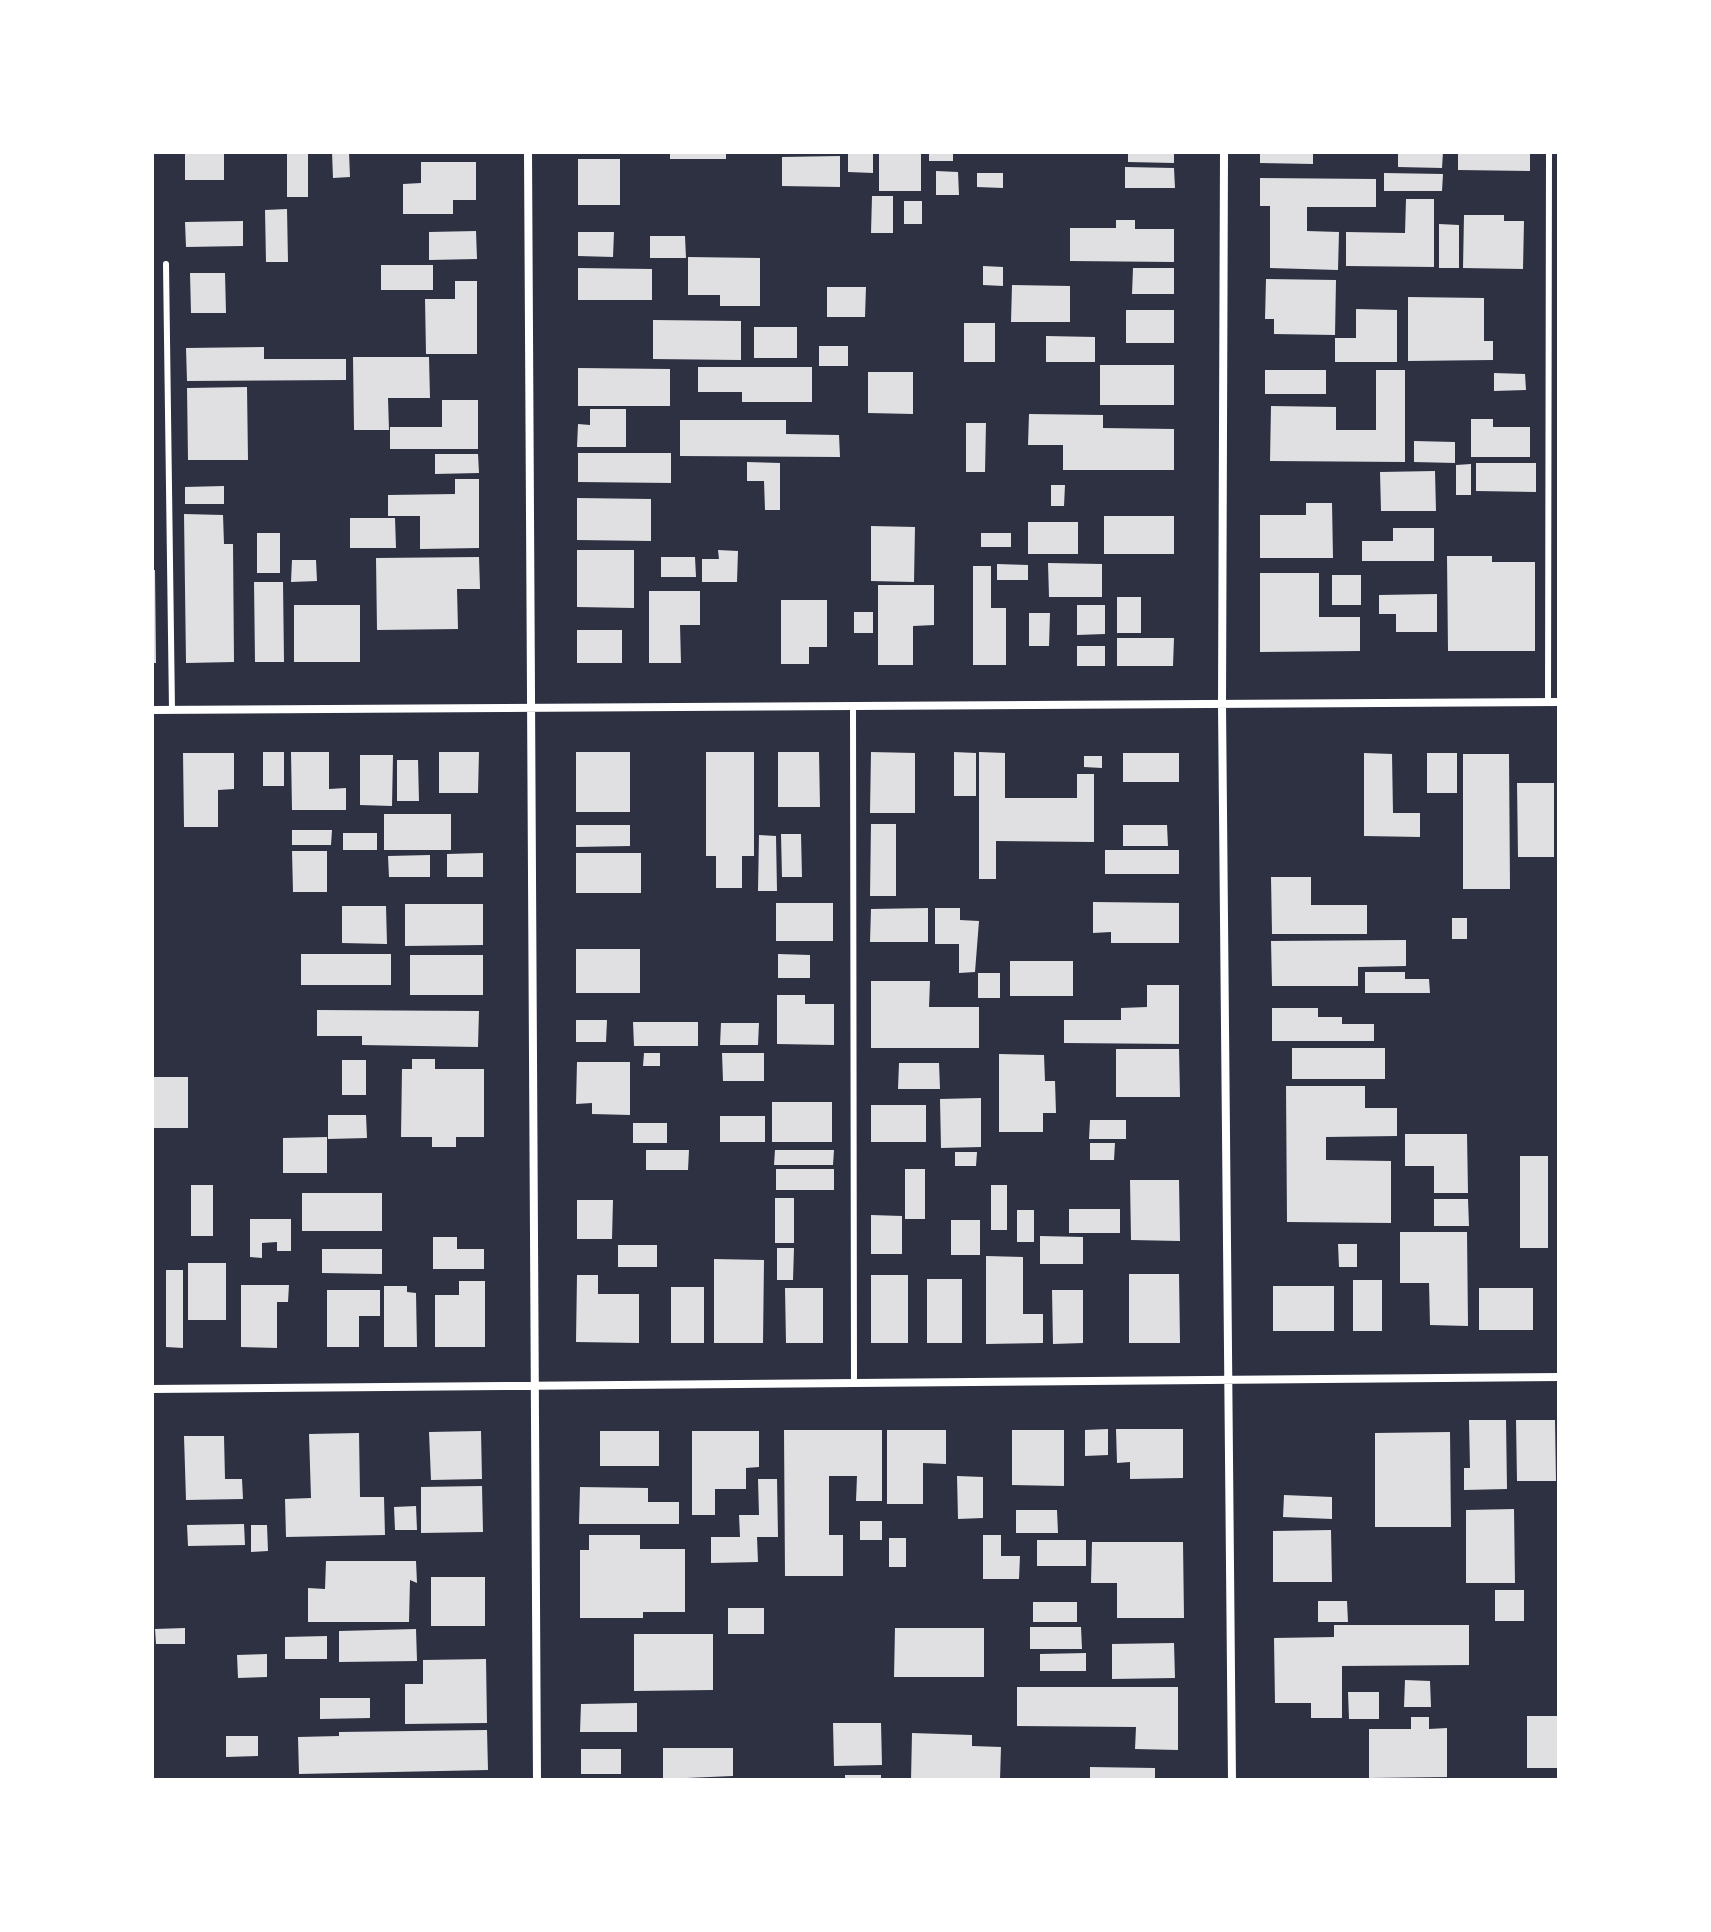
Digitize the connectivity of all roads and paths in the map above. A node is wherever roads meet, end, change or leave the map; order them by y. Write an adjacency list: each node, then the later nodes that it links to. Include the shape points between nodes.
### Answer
1 (528, 152): 9 (street)
2 (1224, 152): 7 (street)
3 (1549, 152): 5 (lane)
4 (166, 264): 11 (lane)
5 (1548, 702): 6 (street); 7 (street)
6 (1559, 702)
7 (1222, 704): 8 (street); 13 (street)
8 (853, 706): 9 (street); 14 (lane)
9 (532, 708): 11 (street); 15 (street)
10 (152, 710): 11 (street)
11 (172, 710)
12 (1559, 1377): 13 (street)
13 (1231, 1380): 14 (street); 18 (street)
14 (854, 1383): 15 (street)
15 (534, 1386): 16 (street); 17 (street)
16 (152, 1389)
17 (537, 1780)
18 (1232, 1780)

